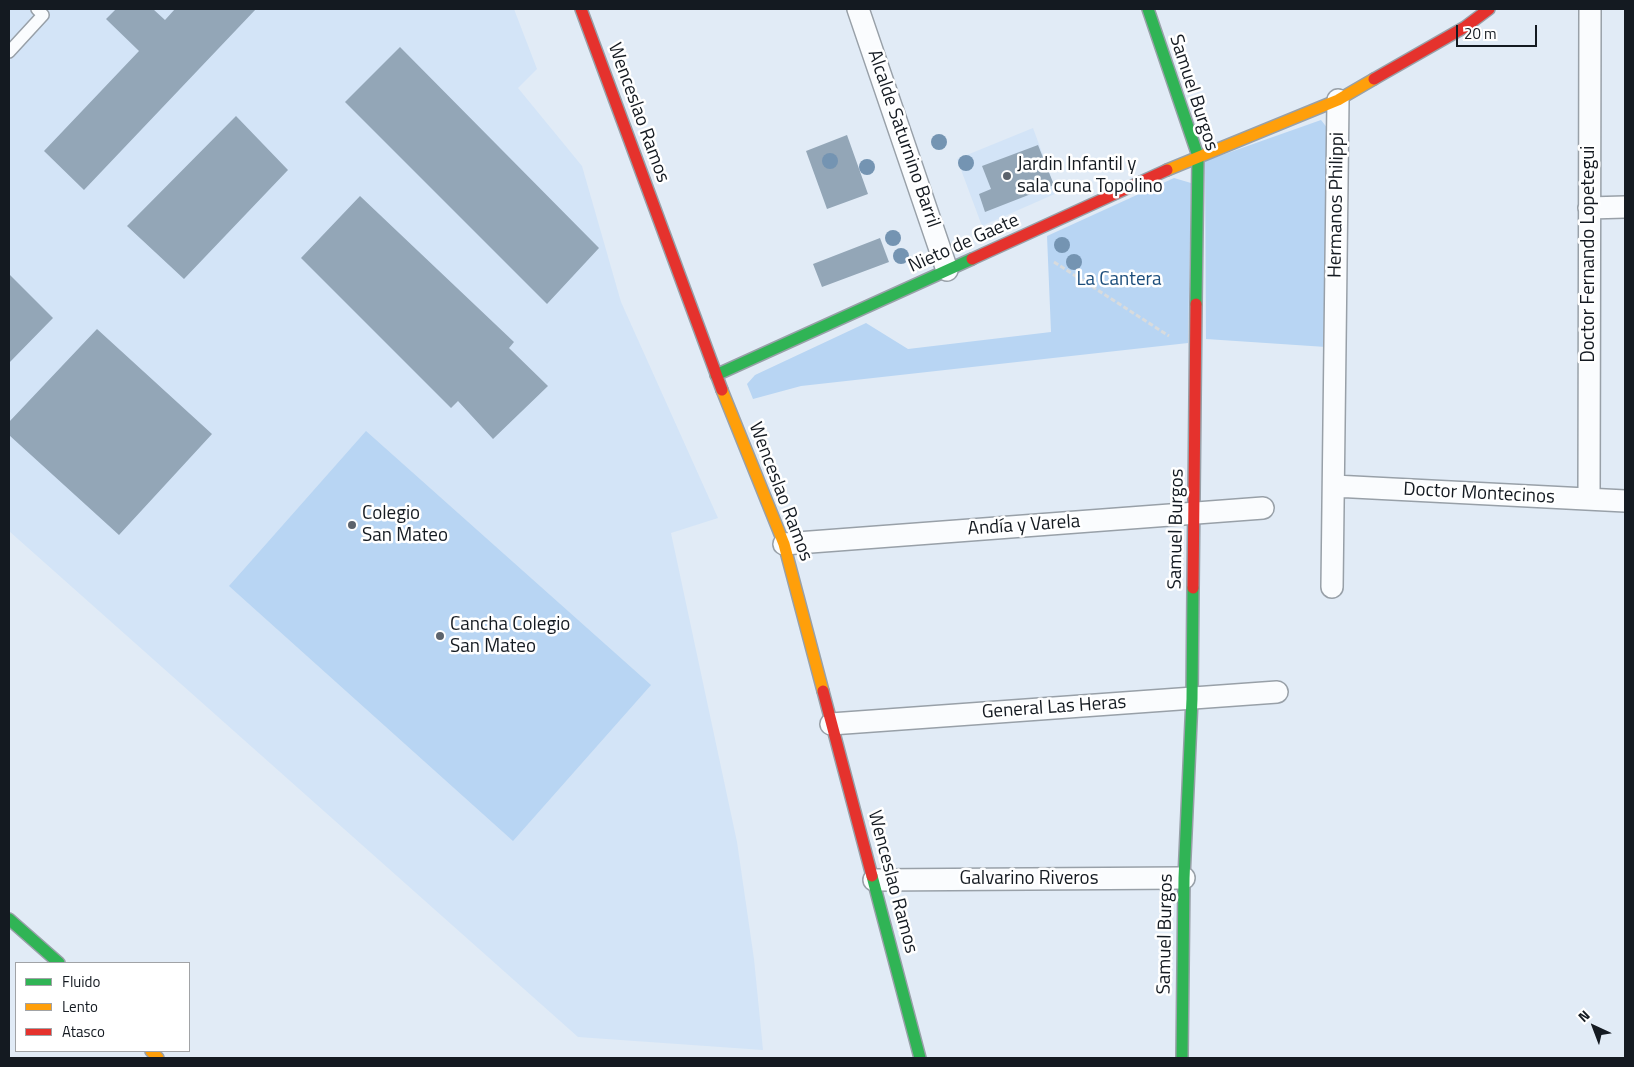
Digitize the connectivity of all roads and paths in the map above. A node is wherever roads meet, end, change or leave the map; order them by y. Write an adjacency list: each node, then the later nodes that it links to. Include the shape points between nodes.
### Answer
1 (37, 9): 7 (lane, via 42,15)
2 (581, 9): 15 (street, Wenceslao Ramos)
3 (858, 9): 13 (street, Alcalde Saturnino Barril)
4 (1148, 9): 9 (street, Samuel Burgos)
5 (1490, 9): 8 (street, via 1465,27)
6 (1590, 9): 11 (street, Doctor Fernando Lopetegui)
7 (9, 52)
8 (1338, 100): 9 (street, Nieto de Gaete); 16 (street, Hermanos Philippi)
9 (1198, 156): 13 (street, Nieto de Gaete); 20 (street, Samuel Burgos)
10 (1625, 207): 11 (street)
11 (1589, 208): 17 (street, Doctor Fernando Lopetegui)
12 (1054, 262): 14 (path)
13 (947, 270): 15 (street, Nieto de Gaete)
14 (1177, 341)
15 (716, 375): 21 (street, Wenceslao Ramos)
16 (1334, 486): 17 (street, Doctor Montecinos); 22 (street, Hermanos Philippi)
17 (1589, 499): 18 (street, Doctor Montecinos)
18 (1625, 501)
19 (1263, 508): 20 (street, Andía y Varela)
20 (1194, 514): 21 (street, Andía y Varela); 24 (street, Samuel Burgos)
21 (784, 544): 25 (street, Wenceslao Ramos)
22 (1332, 587)
23 (1277, 692): 24 (street, General Las Heras)
24 (1192, 699): 25 (street, General Las Heras); 26 (street, Samuel Burgos)
25 (831, 724): 27 (street, Wenceslao Ramos)
26 (1184, 878): 27 (street, Galvarino Riveros); 31 (street, Samuel Burgos)
27 (874, 880): 30 (street, Wenceslao Ramos)
28 (9, 919): 29 (street)
29 (58, 962)
30 (920, 1058)
31 (1182, 1058)

